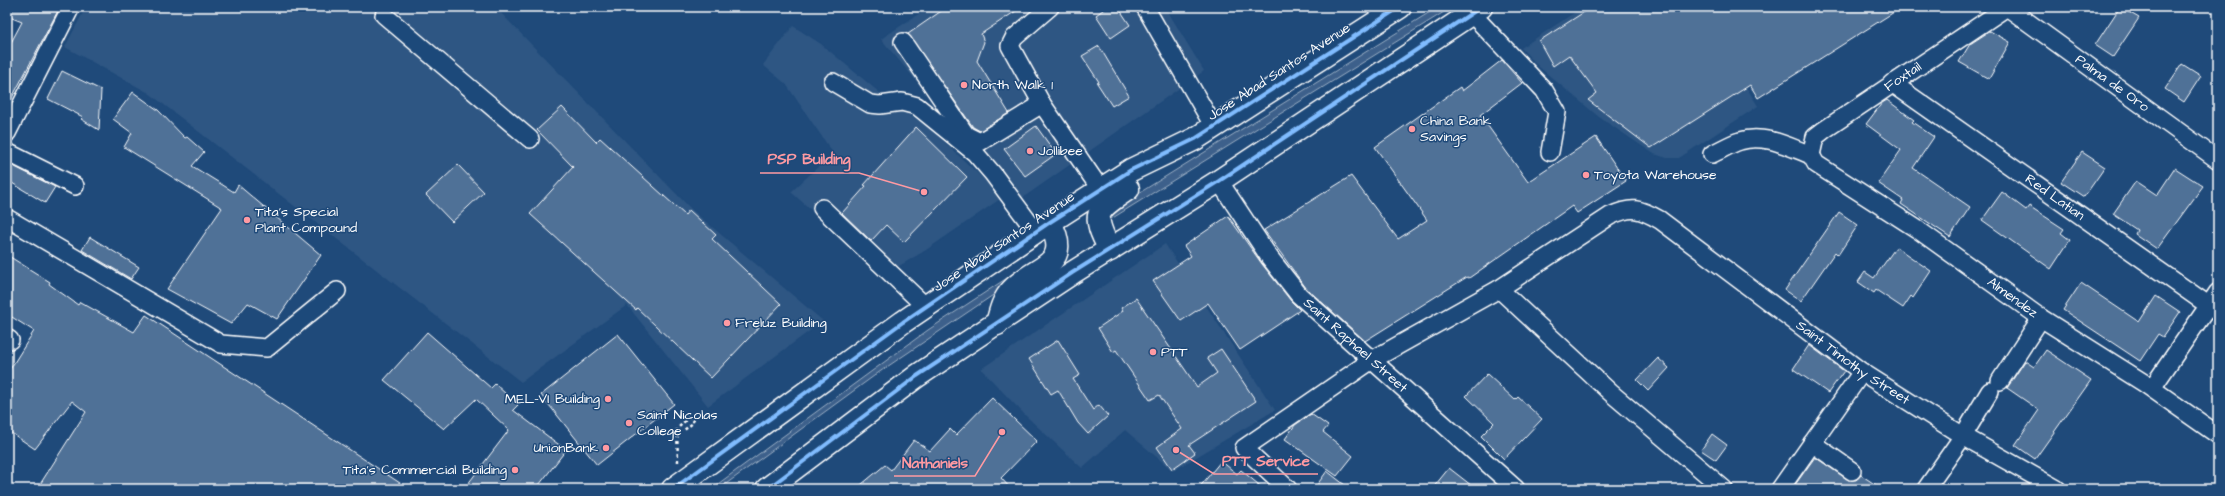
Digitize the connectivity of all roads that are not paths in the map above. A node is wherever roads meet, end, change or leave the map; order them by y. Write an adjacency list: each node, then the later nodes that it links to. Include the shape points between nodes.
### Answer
1 (71, 7): 13 (street)
2 (1050, 7): 11 (street, via 1014,38 1010,46)
3 (1145, 7): 12 (street)
4 (1400, 7): 12 (highway, Jose Abad Santos Avenue)
5 (2007, 7): 10 (street, Foxtail); 19 (street, Palma de Oro)
6 (1476, 10): 16 (street, via 1544,90 1557,112); 21 (highway)
7 (384, 15): 14 (street)
8 (903, 42): 11 (street, via 966,135 972,140 980,142)
9 (833, 82): 26 (street, via 870,104 902,102 917,106 974,154)
10 (1892, 83): 18 (street, Foxtail, via 1815,137); 30 (street, Red Latian)
11 (1042, 104): 23 (street)
12 (1214, 127): 20 (highway, Jose Abad Santos Avenue)
13 (7, 133)
14 (530, 139)
15 (7, 152): 22 (street)
16 (1550, 152)
17 (1712, 154): 18 (street, via 1740,141 1755,138 1772,141)
18 (1811, 155): 32 (street, Almendez, via 1816,164 1917,229)
19 (2218, 160)
20 (1131, 170): 23 (highway, Jose Abad Santos Avenue); 27 (highway, via 1135,178 1134,184 1105,204 1099,212 1099,225)
21 (1219, 181): 27 (highway); 34 (street, Saint Raphael Street, via 1270,258 1299,294)
22 (75, 186)
23 (1101, 190): 26 (highway, Jose Abad Santos Avenue)
24 (822, 208): 31 (street)
25 (7, 218): 29 (street, via 221,344 267,348)
26 (1043, 227): 31 (highway, Jose Abad Santos Avenue); 33 (highway, via 1058,242 1056,254 1012,290 1001,309)
27 (1110, 250): 33 (highway)
28 (1499, 289): 34 (street, Saint Timothy Street); 35 (street, Saint Timothy Street, via 1610,216 1626,209 1643,210 1660,220); 45 (street, via 1611,393)
29 (337, 291)
30 (2215, 303): 36 (street)
31 (926, 307): 41 (highway, Jose Abad Santos Avenue)
32 (2041, 318): 36 (street, Almendez); 38 (street)
33 (997, 324): 42 (highway, via 917,376)
34 (1372, 360): 43 (street, Saint Timothy Street, via 1244,448); 44 (street, Saint Raphael Street)
35 (1862, 372): 38 (street, Saint Timothy Street); 39 (street)
36 (2152, 388): 37 (street, Almendez)
37 (2218, 435)
38 (1963, 436): 47 (street); 48 (street, Saint Timothy Street)
39 (1812, 443): 40 (street); 46 (street)
40 (1852, 471)
41 (676, 487)
42 (767, 489)
43 (1288, 489)
44 (1516, 489)
45 (1724, 489)
46 (1780, 489)
47 (1926, 489)
48 (2057, 489)

